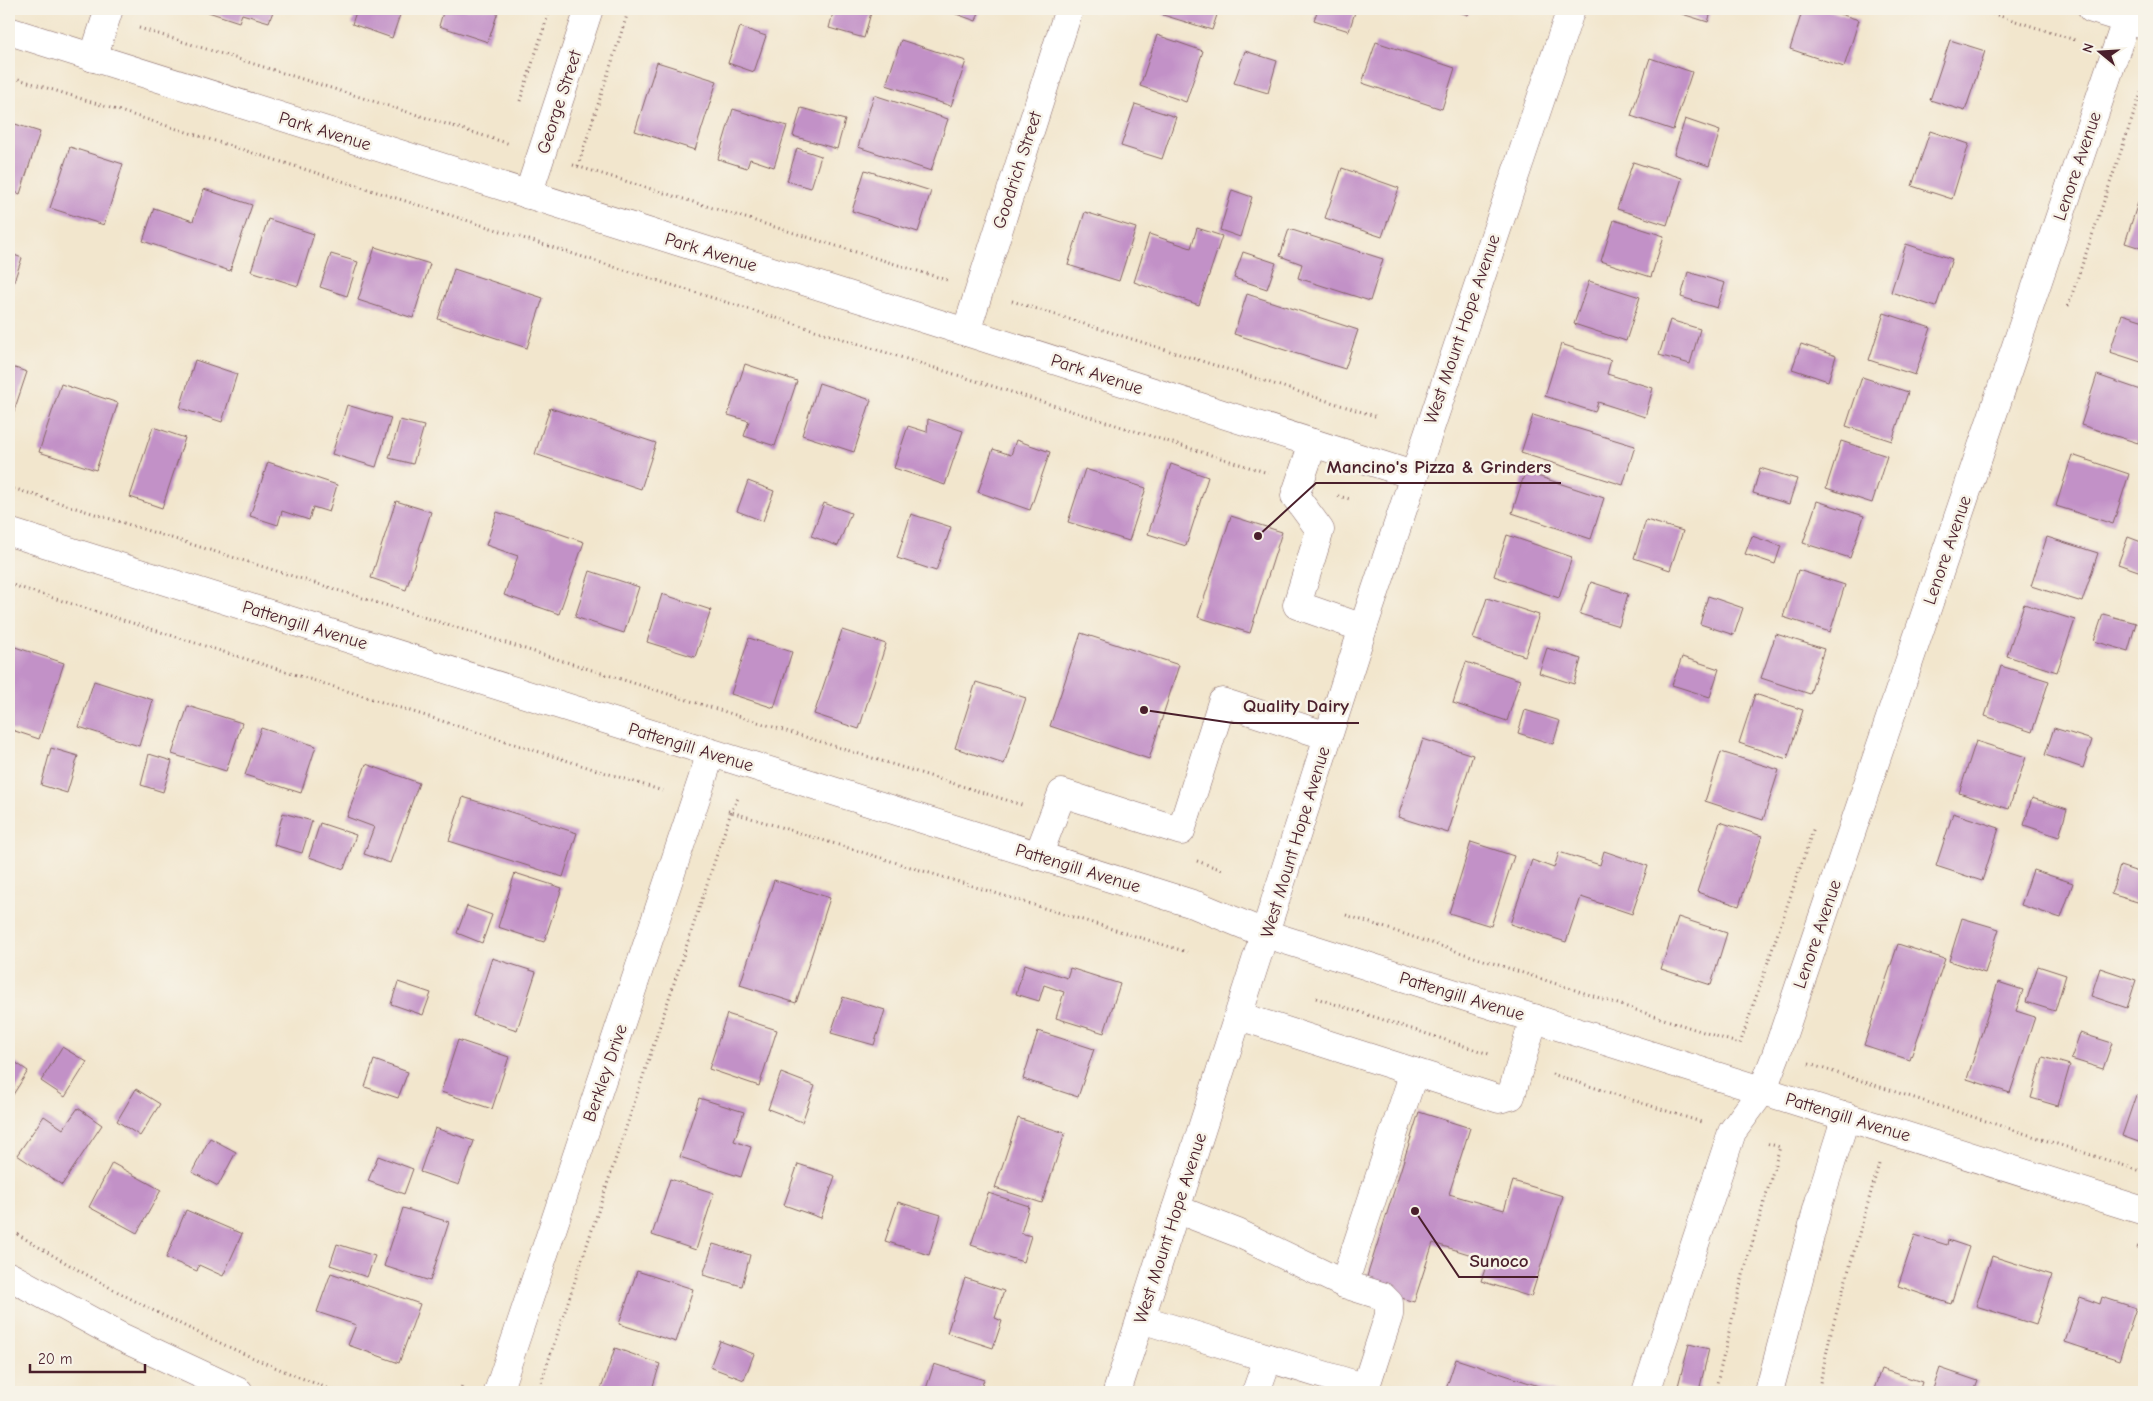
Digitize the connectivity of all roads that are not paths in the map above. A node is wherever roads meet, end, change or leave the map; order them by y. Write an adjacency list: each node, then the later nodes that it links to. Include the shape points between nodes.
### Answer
1 (589, 9): 9 (street, George Street)
2 (1069, 9): 10 (street, Goodrich Street)
3 (1570, 9): 12 (street, West Mount Hope Avenue)
4 (2092, 9): 6 (street)
5 (108, 13): 8 (street)
6 (2133, 18): 22 (street, Lenore Avenue)
7 (9, 31): 8 (street, Park Avenue)
8 (93, 58): 9 (street, Park Avenue)
9 (528, 195): 10 (street, Park Avenue)
10 (966, 332): 11 (street, Park Avenue)
11 (1313, 443): 12 (street, Park Avenue); 14 (street, via 1296,496 1320,530 1296,605)
12 (1413, 475): 14 (street, West Mount Hope Avenue)
13 (9, 532): 16 (street, Pattengill Avenue)
14 (1363, 628): 15 (street, West Mount Hope Avenue)
15 (1328, 736): 17 (street, via 1222,702 1180,831 1062,793); 18 (street, West Mount Hope Avenue)
16 (711, 753): 17 (street, Pattengill Avenue); 32 (street, Berkley Drive)
17 (1038, 856): 18 (street, Pattengill Avenue, via 1210,910)
18 (1266, 934): 19 (street, West Mount Hope Avenue); 20 (street, Pattengill Avenue)
19 (1239, 1016): 21 (street); 24 (street, West Mount Hope Avenue)
20 (1534, 1018): 21 (street, via 1511,1096 1499,1099); 22 (street, Pattengill Avenue)
21 (1414, 1072): 27 (street)
22 (1762, 1091): 23 (street, Pattengill Avenue); 35 (street, Lenore Avenue, via 1732,1132)
23 (1846, 1116): 25 (street, Pattengill Avenue); 36 (street, via 1819,1202)
24 (1176, 1209): 27 (street, via 1238,1233); 28 (street, West Mount Hope Avenue)
25 (2144, 1211)
26 (9, 1276): 31 (street, via 121,1337)
27 (1344, 1284): 30 (street, via 1382,1296 1388,1303 1389,1315)
28 (1141, 1319): 29 (street); 33 (street, West Mount Hope Avenue)
29 (1268, 1358): 30 (street); 34 (street)
30 (1365, 1390)
31 (239, 1392)
32 (498, 1392)
33 (1117, 1392)
34 (1256, 1392)
35 (1646, 1392)
36 (1769, 1392)

